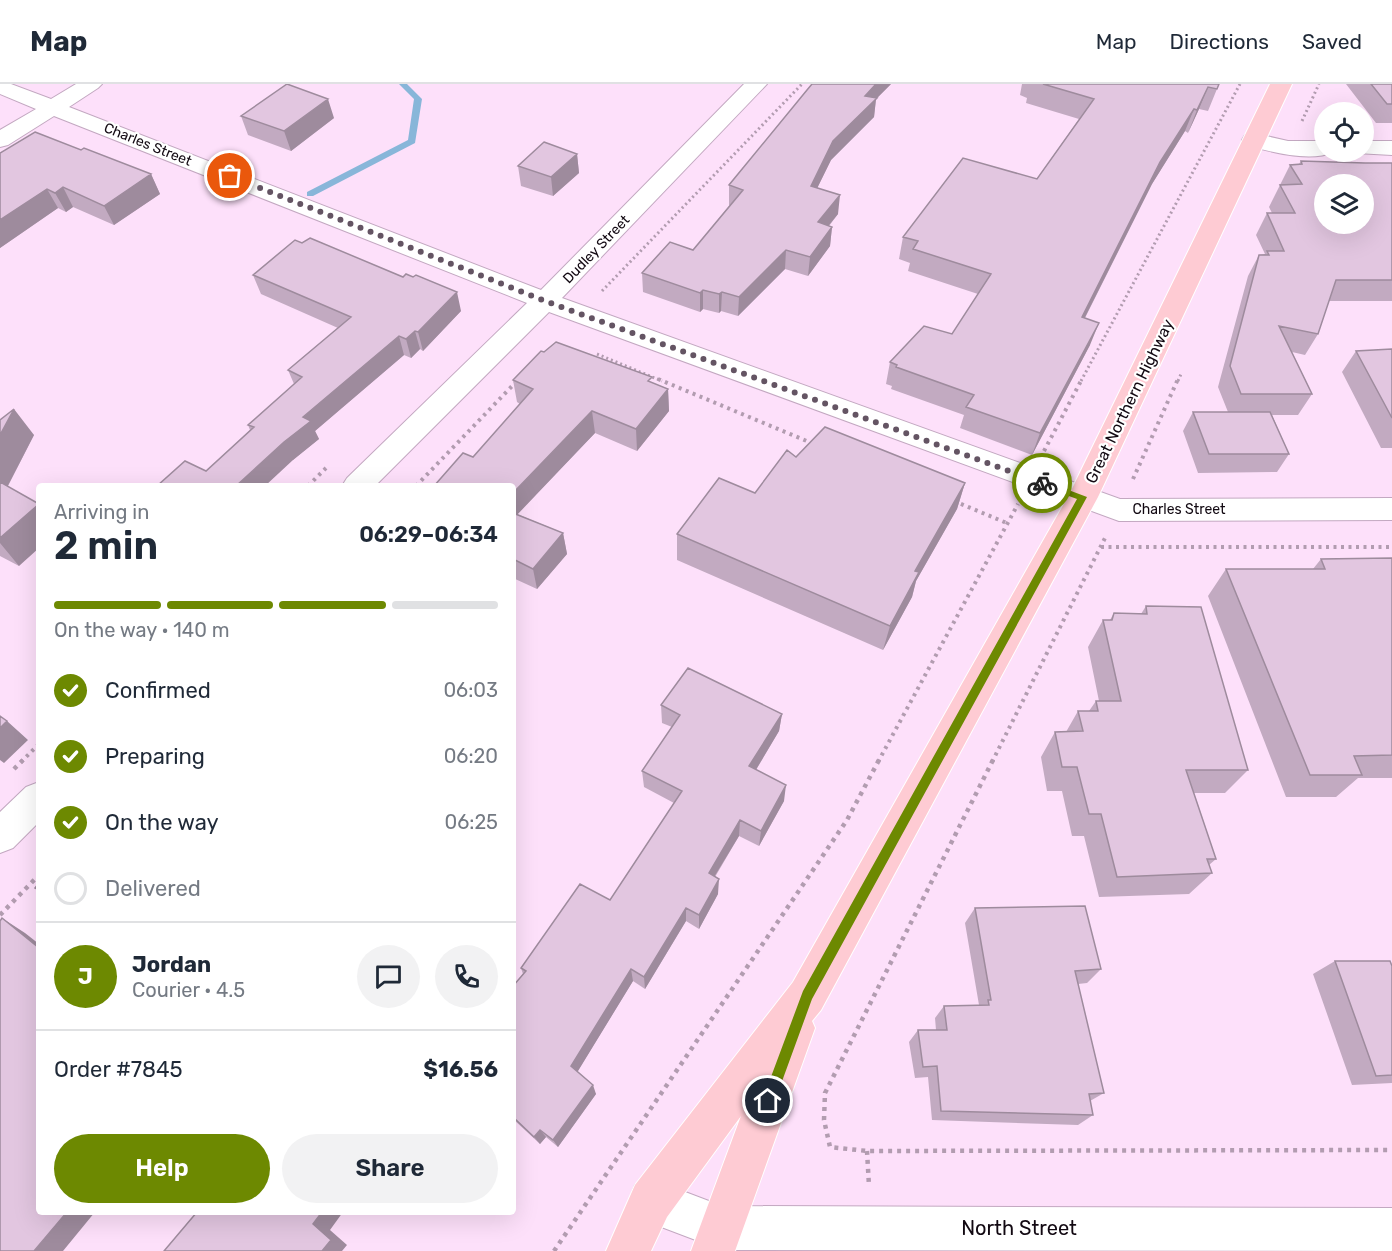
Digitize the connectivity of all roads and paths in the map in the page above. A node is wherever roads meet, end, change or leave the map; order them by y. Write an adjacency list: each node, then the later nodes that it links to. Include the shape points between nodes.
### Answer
1 (91, 84): 8 (street)
2 (756, 84): 16 (street, Dudley Street)
3 (802, 84): 15 (path)
4 (1240, 84): 20 (path)
5 (1281, 84): 11 (main road, Great Northern Highway)
6 (1319, 84): 9 (path)
7 (0, 87): 8 (street, Charles Street)
8 (54, 107): 10 (street); 16 (street, Charles Street)
9 (1298, 130)
10 (0, 140)
11 (1253, 140): 12 (street, via 1288,148); 24 (main road, Great Northern Highway)
12 (1314, 148)
13 (1374, 148): 14 (street)
14 (1392, 148)
15 (596, 297)
16 (545, 301): 20 (street, Charles Street); 21 (street, Dudley Street)
17 (591, 352): 19 (path)
18 (519, 379): 22 (path)
19 (822, 447)
20 (1030, 478): 24 (street, Charles Street); 26 (path)
21 (360, 483)
22 (419, 483)
23 (943, 497): 26 (path)
24 (1083, 497): 25 (street, Charles Street, via 1119,510); 34 (main road, Great Northern Highway)
25 (1392, 509)
26 (1009, 524): 39 (path, via 847,820)
27 (1392, 547): 35 (path, via 1101,547 825,1093 823,1110 824,1132 830,1147 867,1151)
28 (36, 747): 29 (path)
29 (8, 774)
30 (36, 801): 31 (street)
31 (0, 836)
32 (36, 878): 33 (path)
33 (0, 915)
34 (807, 996): 36 (main road, Great Northern Highway); 38 (main road, Great Northern Highway)
35 (1392, 1150)
36 (651, 1201): 38 (street, North Street); 40 (main road, Great Northern Highway)
37 (1392, 1230): 38 (street, North Street)
38 (718, 1239)
39 (554, 1251)
40 (628, 1251)

